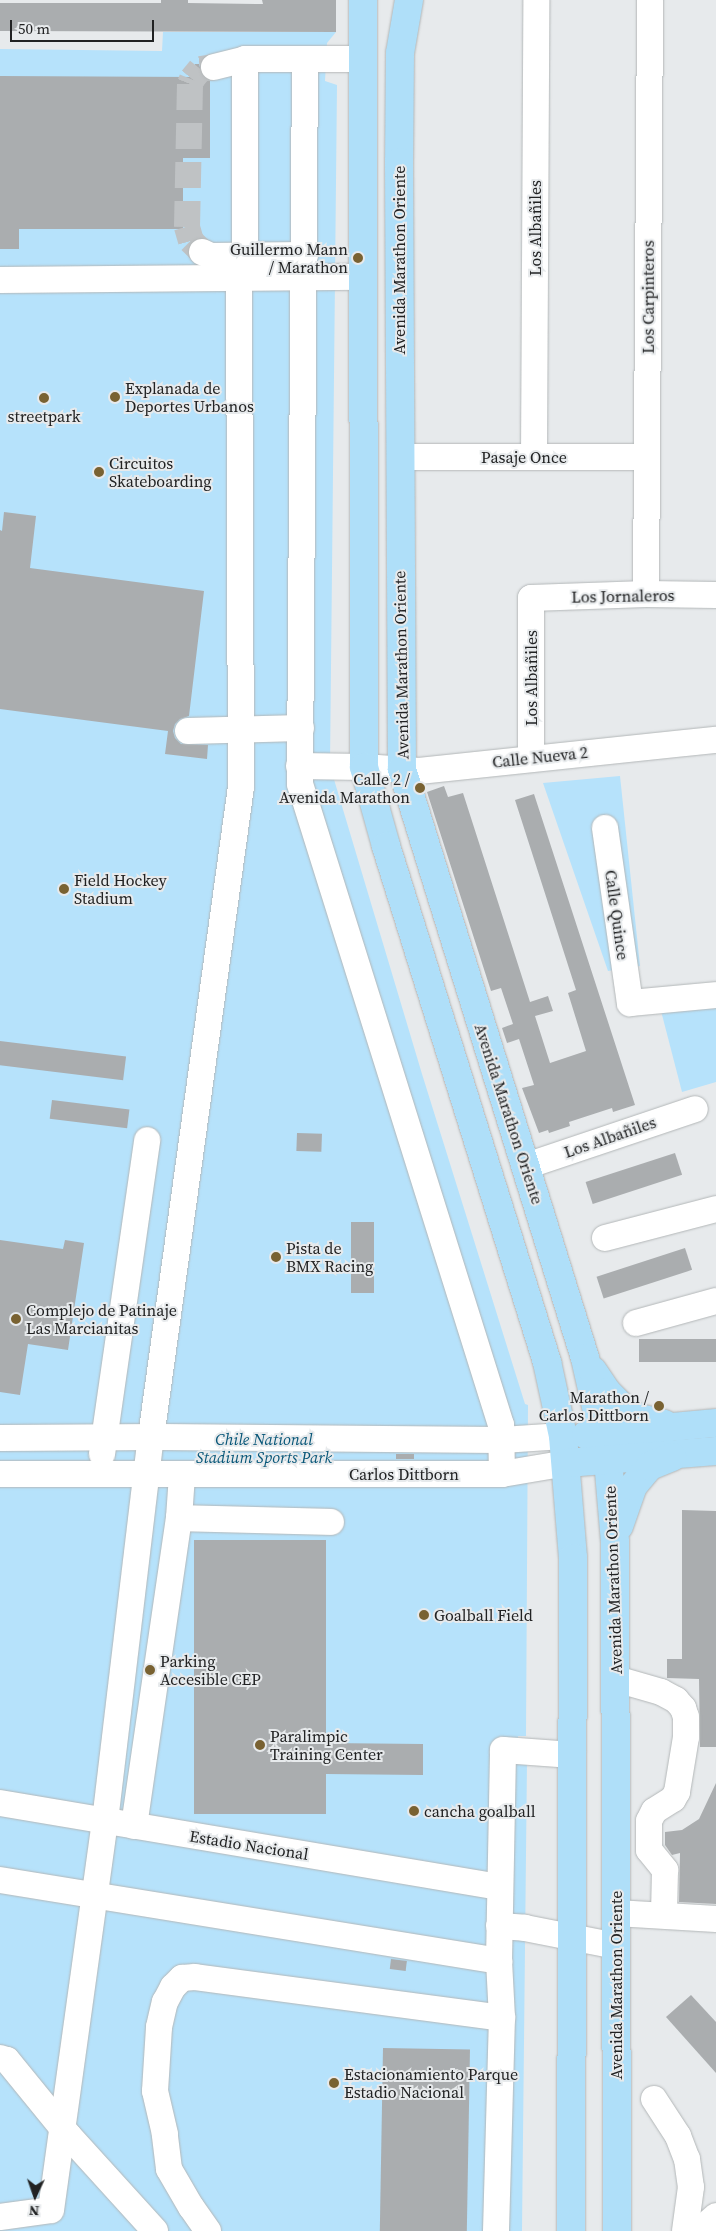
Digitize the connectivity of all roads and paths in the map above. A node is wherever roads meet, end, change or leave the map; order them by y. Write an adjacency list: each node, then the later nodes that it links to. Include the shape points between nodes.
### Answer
1 (363, 0): 7 (main road)
2 (409, 0): 14 (main road, Avenida Marathon Oriente, via 400,53)
3 (536, 0): 15 (street, Los Albañiles)
4 (650, 0): 16 (street, Los Carpinteros)
5 (245, 59): 6 (street); 8 (street); 10 (street)
6 (305, 59): 7 (street); 11 (street)
7 (364, 59): 12 (main road)
8 (214, 67)
9 (202, 252): 10 (street)
10 (242, 267): 11 (street); 13 (street); 21 (street)
11 (305, 267): 12 (street); 20 (street)
12 (364, 278): 26 (main road)
13 (0, 280)
14 (400, 457): 15 (street, Pasaje Once); 27 (main road, Avenida Marathon Oriente)
15 (534, 457): 16 (street, Pasaje Once)
16 (647, 457): 17 (street, Los Carpinteros)
17 (646, 594): 18 (street, Los Jornaleros); 19 (street, Los Jornaleros)
18 (716, 595)
19 (531, 598): 24 (street, Los Albañiles)
20 (301, 728): 21 (street); 25 (street)
21 (241, 730): 22 (street); 45 (street, via 242,787)
22 (188, 731)
23 (716, 740): 24 (street, Calle Nueva 2)
24 (531, 758): 27 (street, Calle Nueva 2, via 419,771)
25 (299, 766): 26 (street, Calle Nueva 2); 47 (street, via 300,784 501,1425)
26 (364, 767): 27 (street, Calle Nueva 2); 31 (main road)
27 (402, 769): 30 (main road, Avenida Marathon Oriente)
28 (605, 828): 29 (street, Calle Quince, via 630,1003)
29 (716, 995)
30 (472, 998): 31 (main road); 34 (main road, Avenida Marathon Oriente)
31 (438, 1011): 43 (main road, via 547,1362)
32 (695, 1109): 34 (street, Los Albañiles)
33 (147, 1140): 44 (street)
34 (526, 1166): 39 (main road, Avenida Marathon Oriente)
35 (716, 1209): 36 (street)
36 (604, 1238)
37 (716, 1301): 38 (street)
38 (636, 1322)
39 (585, 1358): 41 (main road, via 607,1392 623,1408 639,1418); 42 (main road, Avenida Marathon Oriente)
40 (716, 1423): 41 (main road)
41 (680, 1426): 42 (main road)
42 (603, 1434): 43 (main road); 50 (main road, Avenida Marathon Oriente)
43 (563, 1436): 47 (street); 51 (main road)
44 (105, 1437): 45 (street); 46 (street); 53 (street)
45 (151, 1437): 47 (street); 54 (street)
46 (0, 1438)
47 (502, 1440): 55 (street)
48 (716, 1451): 49 (main road)
49 (680, 1454): 50 (main road); 59 (main road, via 650,1466 633,1486)
50 (608, 1460): 51 (main road); 59 (main road, Avenida Marathon Oriente)
51 (567, 1463): 55 (street, Carlos Dittborn); 61 (main road)
52 (0, 1474): 53 (street, Carlos Dittborn)
53 (98, 1474): 54 (street, Carlos Dittborn)
54 (146, 1474): 56 (street, Carlos Dittborn); 64 (street)
55 (502, 1474): 56 (street, Carlos Dittborn)
56 (182, 1475): 57 (street)
57 (179, 1518): 58 (street); 65 (street)
58 (331, 1522)
59 (615, 1542): 60 (main road, Avenida Marathon Oriente)
60 (616, 1679): 61 (main road); 69 (main road, Avenida Marathon Oriente); 70 (street, via 661,1692 676,1700 686,1717 677,1792 673,1799 654,1811 649,1821 649,1850 665,1870)
61 (573, 1680): 62 (main road)
62 (573, 1755): 67 (street, via 503,1750); 73 (main road)
63 (0, 1803): 64 (street, Estadio Nacional)
64 (105, 1821): 65 (street, Estadio Nacional); 68 (street)
65 (134, 1826): 67 (street, Estadio Nacional)
66 (0, 1880): 68 (street)
67 (499, 1887): 72 (street)
68 (94, 1895): 75 (street); 79 (street)
69 (616, 1913): 70 (street); 74 (main road, Avenida Marathon Oriente)
70 (664, 1915): 71 (street)
71 (716, 1919)
72 (499, 1926): 73 (street); 75 (street)
73 (573, 1938): 74 (street); 85 (main road)
74 (616, 1946): 86 (main road, Avenida Marathon Oriente)
75 (498, 1961): 76 (street)
76 (502, 2018): 83 (street, via 195,1977 182,1978 173,1986 165,2002 159,2027 155,2091 169,2169); 84 (street)
77 (0, 2058): 79 (street, via 7,2060)
78 (654, 2099): 87 (street, via 678,2136 687,2159 691,2187)
79 (61, 2126): 81 (street, via 51,2210); 82 (street)
80 (716, 2216): 88 (street)
81 (0, 2217)
82 (156, 2231)
83 (208, 2231)
84 (496, 2231)
85 (571, 2231)
86 (617, 2231)
87 (685, 2231)
88 (699, 2231)

